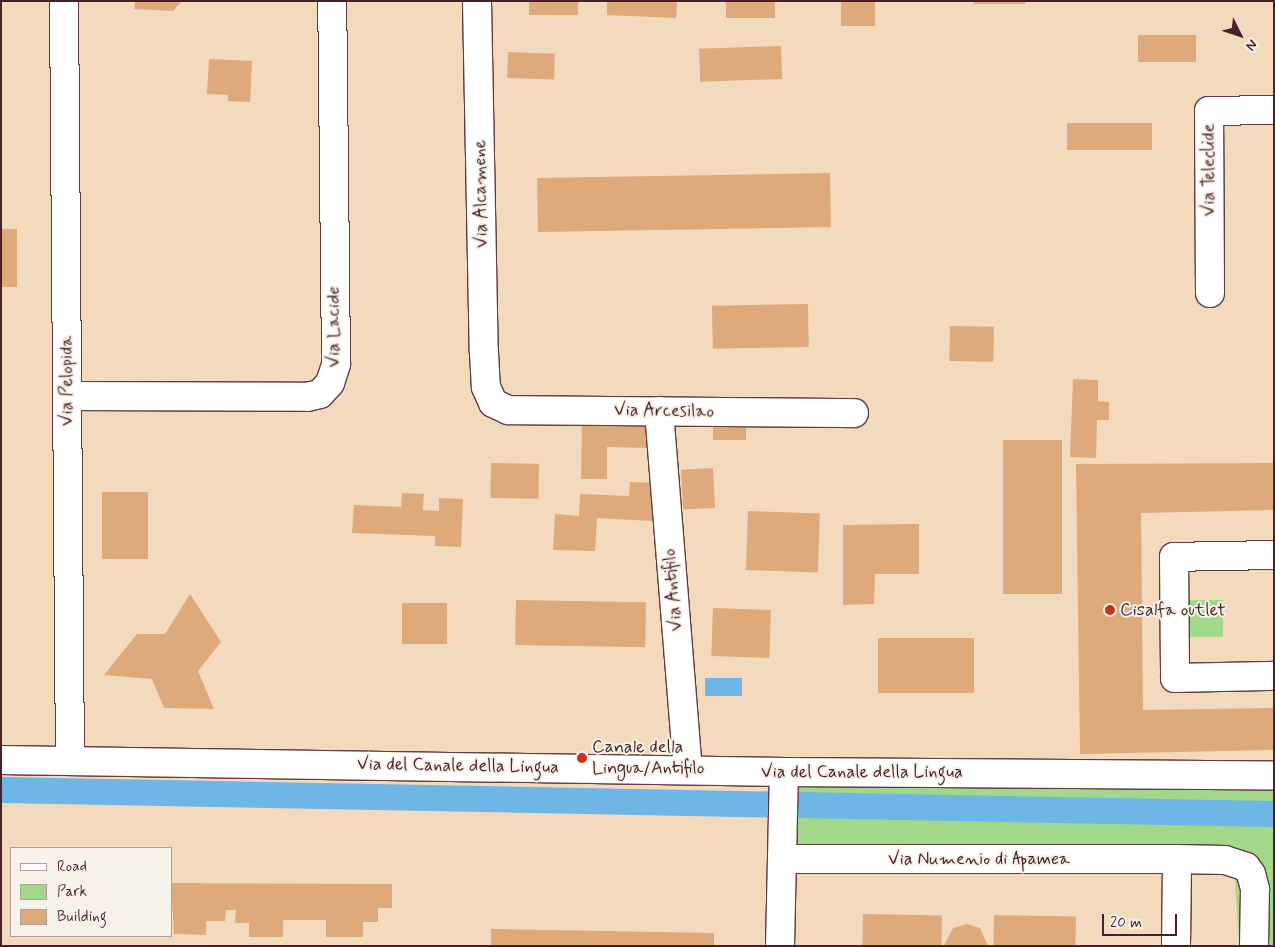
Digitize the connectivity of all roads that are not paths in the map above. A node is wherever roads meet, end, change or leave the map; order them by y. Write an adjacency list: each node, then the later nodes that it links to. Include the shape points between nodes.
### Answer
1 (64, 1): 7 (street, Via Pelopida)
2 (332, 1): 7 (street, Via Lacide, via 336,364 330,383 320,394 307,397)
3 (477, 1): 6 (street, Via Alcamene)
4 (1274, 110): 5 (street, Via Teleclide, via 1209,111)
5 (1210, 293)
6 (486, 387): 8 (street, Via Arcesilao, via 493,403 508,410)
7 (67, 396): 13 (street, Via Pelopida)
8 (659, 411): 9 (street, Via Arcesilao); 14 (street, Via Antifilo)
9 (854, 413)
10 (1274, 555): 11 (street, via 1174,557 1175,678)
11 (1274, 676)
12 (1, 760): 13 (street, Via del Canale della Lingua)
13 (70, 761): 14 (street, Via del Canale della Lingua)
14 (688, 769): 16 (street, Via del Canale della Lingua)
15 (1274, 775): 16 (street, Via del Canale della Lingua)
16 (784, 779): 17 (street)
17 (782, 859): 18 (street, Via Numenio di Apamea); 19 (street)
18 (1177, 859): 20 (street); 21 (street, Via Numenio di Apamea, via 1225,860 1246,867 1252,874 1255,889)
19 (780, 946)
20 (1176, 946)
21 (1254, 946)

